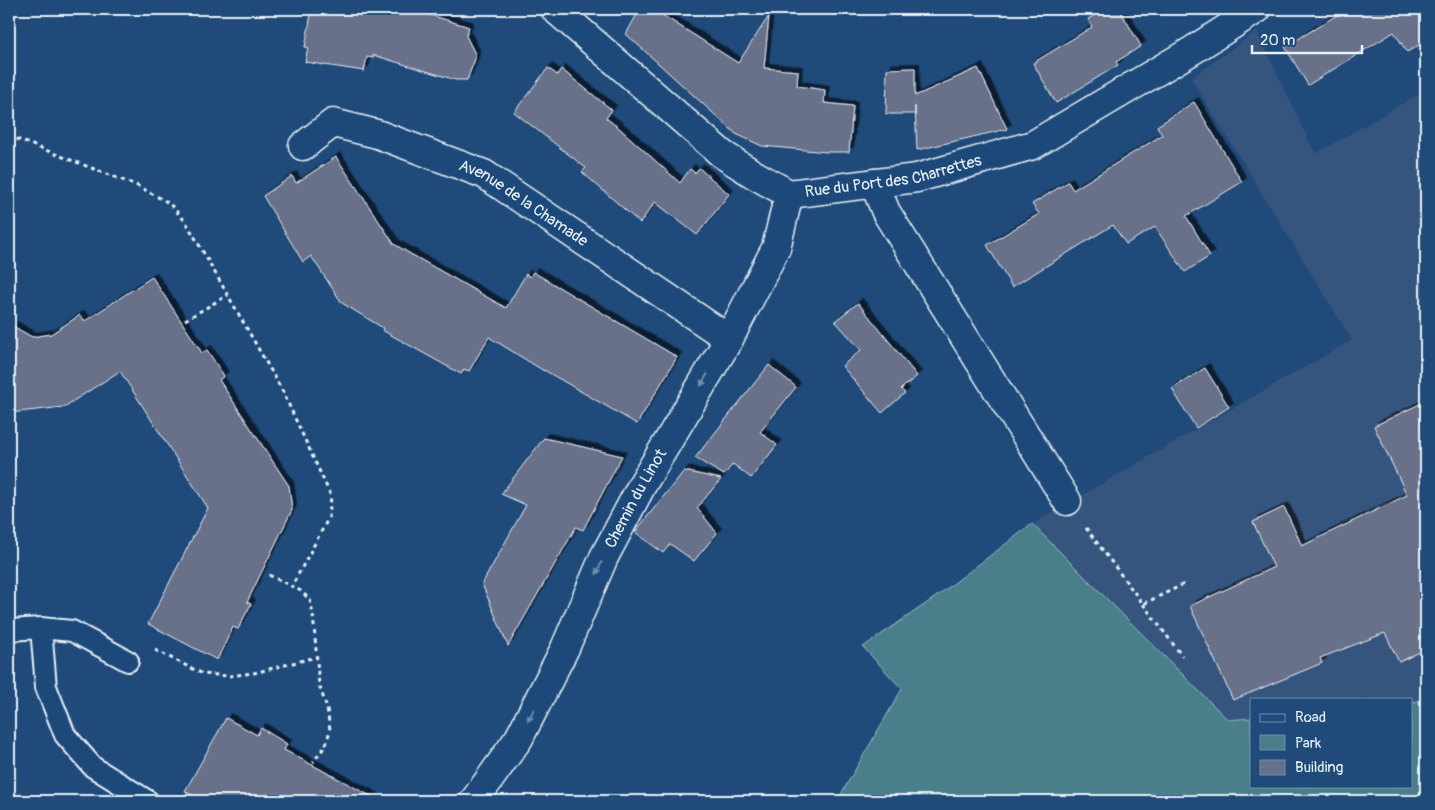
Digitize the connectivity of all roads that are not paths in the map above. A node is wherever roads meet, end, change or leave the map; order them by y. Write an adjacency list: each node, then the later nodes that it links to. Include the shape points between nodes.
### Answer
1 (555, 9): 5 (street, Rue du Port des Charrettes, via 722,154)
2 (1257, 9): 4 (street, Rue du Port des Charrettes, via 1033,145 917,178)
3 (303, 146): 6 (street, Avenue de la Chamade, via 334,123 377,134 484,174)
4 (874, 183): 5 (street, Rue du Port des Charrettes); 7 (street, via 886,212)
5 (789, 194): 6 (street, Chemin du Linot, via 776,248)
6 (729, 338): 12 (street, Chemin du Linot, one-way to 12, via 608,549 565,648 519,738)
7 (1066, 501)
8 (41, 628): 9 (lane); 10 (lane, via 72,631); 11 (lane, via 46,687 65,734 93,767)
9 (9, 630)
10 (128, 661)
11 (148, 801)
12 (474, 801)

